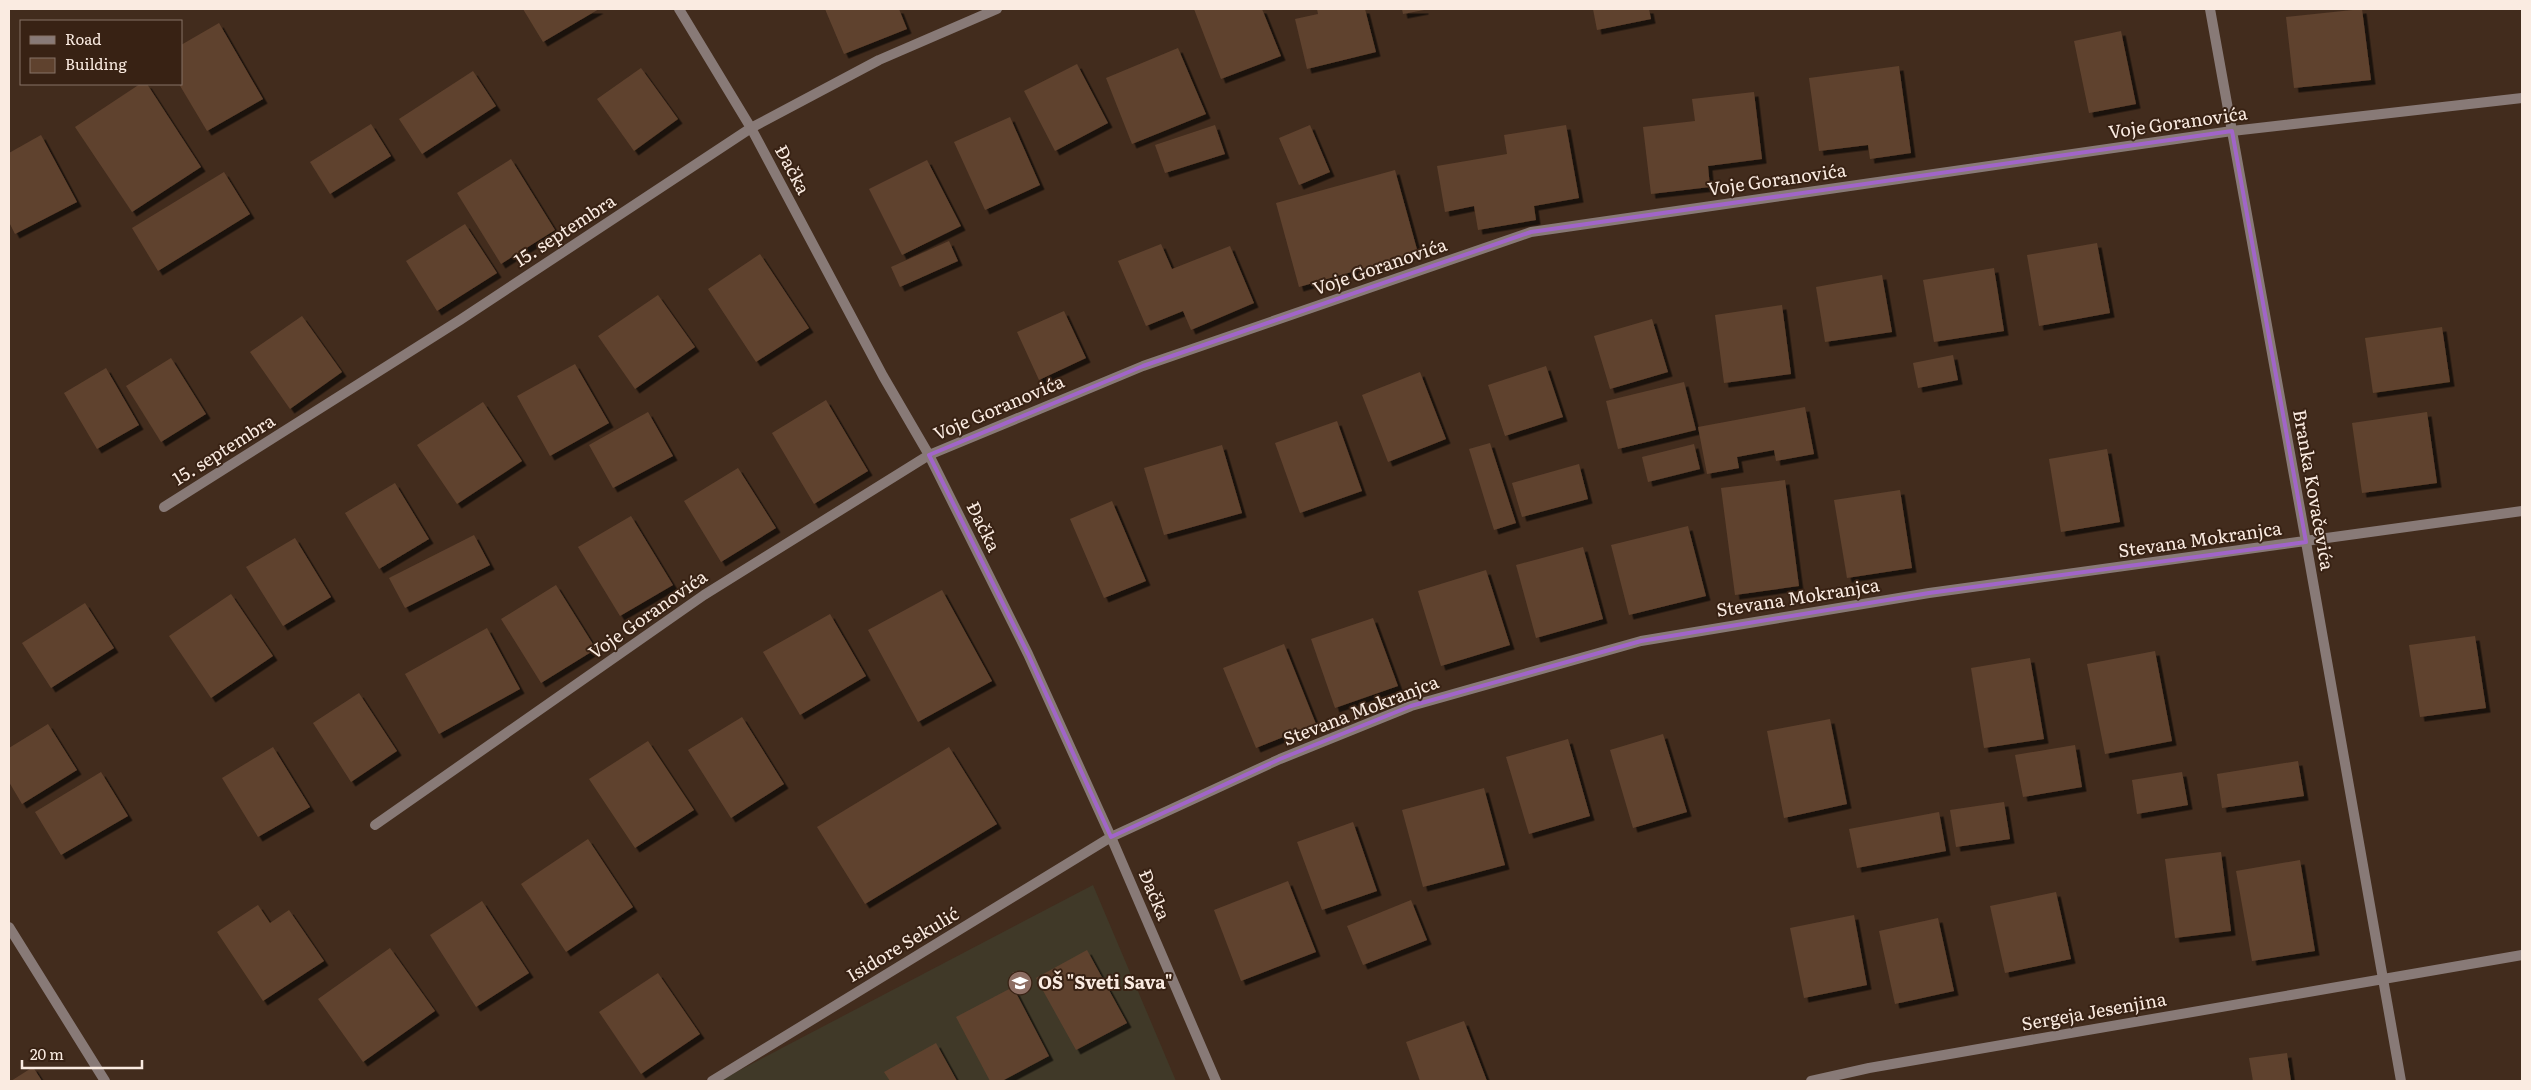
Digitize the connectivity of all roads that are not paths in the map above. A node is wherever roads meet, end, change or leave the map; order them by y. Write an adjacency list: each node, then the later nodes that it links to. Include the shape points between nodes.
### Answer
1 (679, 9): 5 (street, Đačka)
2 (997, 9): 5 (street, 15. septembra, via 879,60)
3 (2210, 9): 6 (street, Branka Kovačevića)
4 (2522, 98): 6 (street, Voje Goranovića)
5 (751, 128): 7 (street, Đačka); 8 (street, 15. septembra, via 460,320)
6 (2232, 131): 7 (street, Voje Goranovića, via 1531,232 1143,366); 10 (street, Branka Kovačevića)
7 (929, 454): 11 (street, Voje Goranovića, via 704,594); 12 (street, Đačka, via 1028,654)
8 (164, 507)
9 (2522, 512): 10 (street, Stevana Mokranjca)
10 (2306, 542): 12 (street, Stevana Mokranjca, via 1929,593 1641,641 1411,706 1280,759); 15 (street, Branka Kovačevića)
11 (375, 826)
12 (1111, 837): 17 (street, Isidore Sekulić); 18 (street, Đačka)
13 (9, 927): 16 (street)
14 (2522, 955): 15 (street)
15 (2382, 977): 19 (street, Sergeja Jesenjina); 20 (street, Branka Kovačevića)
16 (105, 1081)
17 (712, 1081)
18 (1216, 1081)
19 (1811, 1081)
20 (2401, 1081)

